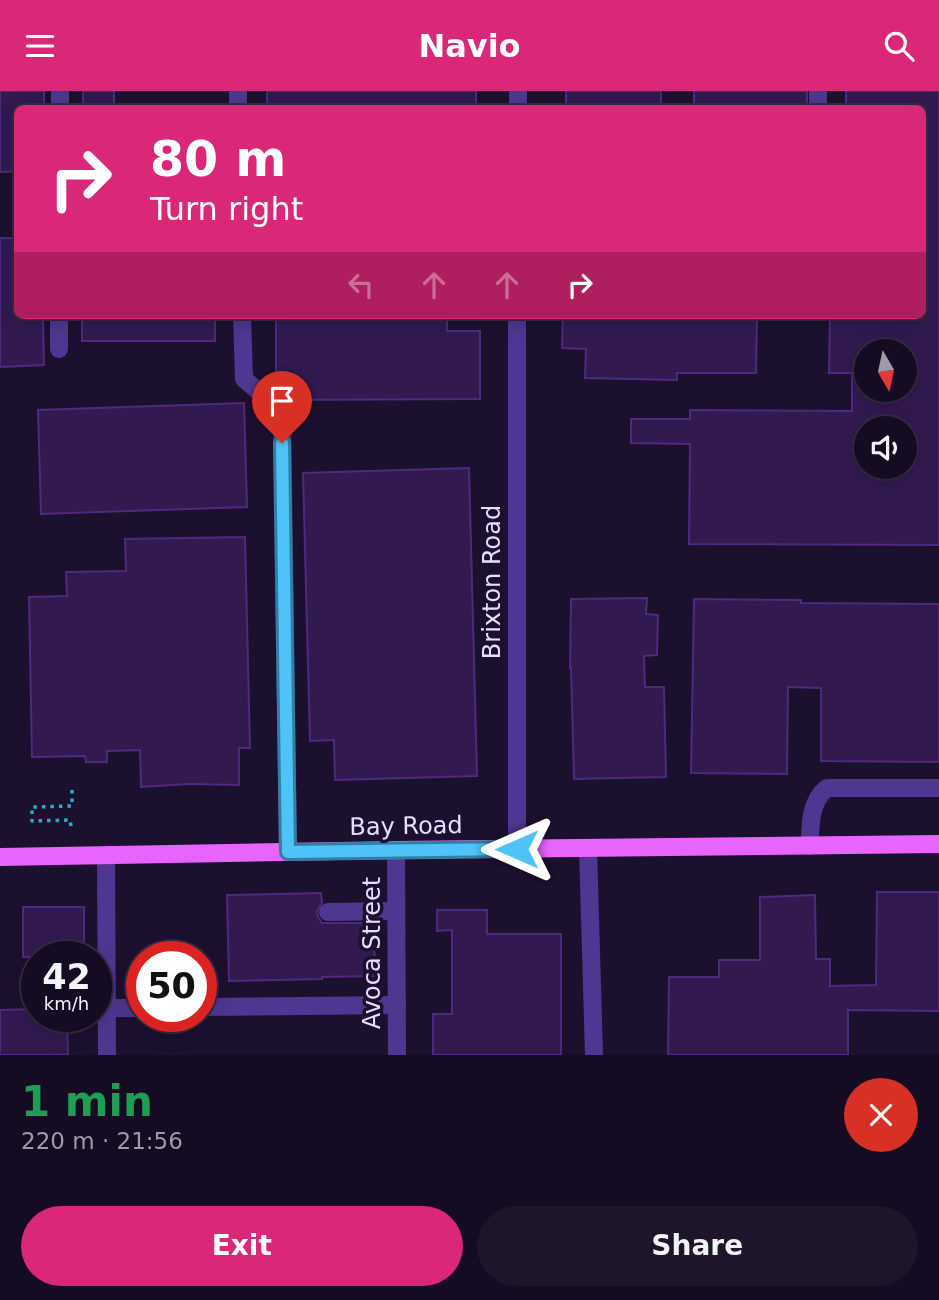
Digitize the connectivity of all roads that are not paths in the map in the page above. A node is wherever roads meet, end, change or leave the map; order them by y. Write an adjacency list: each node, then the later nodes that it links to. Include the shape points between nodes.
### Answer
1 (59, 319): 4 (street)
2 (242, 319): 5 (street, via 244,379)
3 (517, 319): 11 (street, Brixton Road)
4 (59, 349)
5 (258, 391)
6 (282, 416): 13 (street)
7 (939, 787): 9 (street, via 827,788 812,814)
8 (939, 844): 9 (main road, Bay Road)
9 (810, 846): 10 (main road, Bay Road)
10 (588, 848): 11 (main road, Bay Road); 24 (street)
11 (517, 849): 12 (main road, Bay Road)
12 (396, 850): 13 (main road, Bay Road); 16 (street, Avoca Street)
13 (288, 852): 14 (main road, Bay Road)
14 (106, 856): 15 (main road, Bay Road); 18 (street)
15 (0, 857)
16 (396, 911): 17 (street); 19 (street, Avoca Street)
17 (328, 912)
18 (107, 941)
19 (397, 1005): 20 (street); 23 (street, Avoca Street)
20 (217, 1007)
21 (107, 1032): 22 (street)
22 (107, 1055)
23 (397, 1055)
24 (594, 1055)

